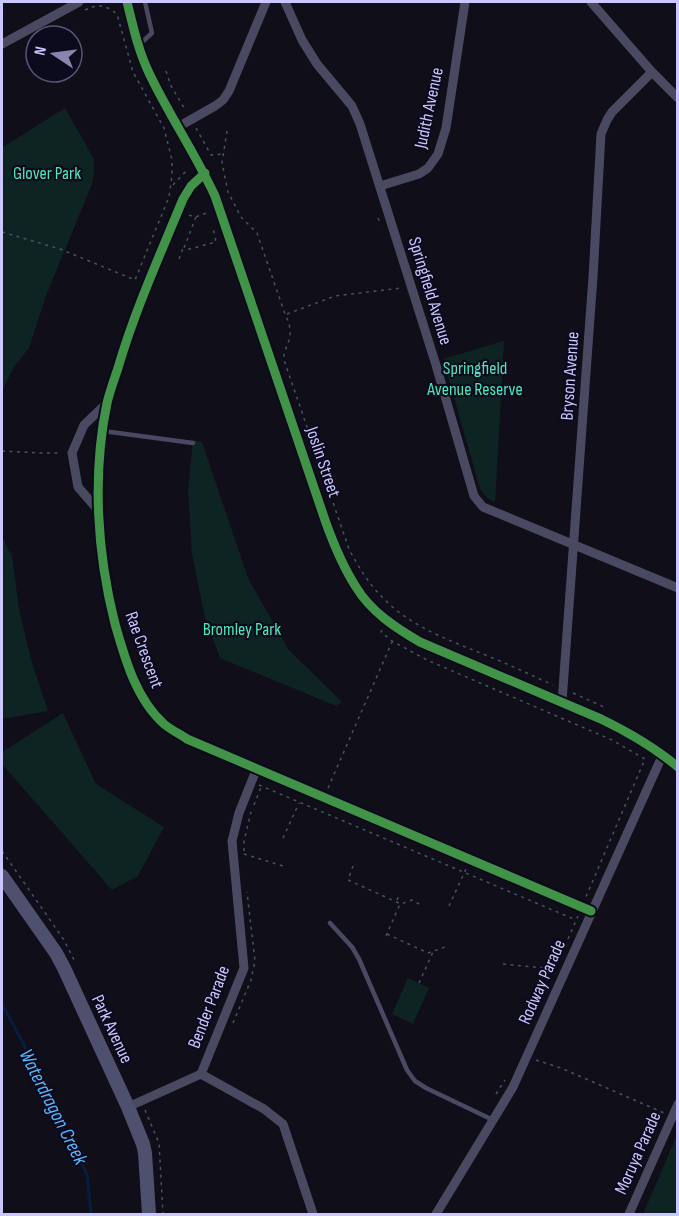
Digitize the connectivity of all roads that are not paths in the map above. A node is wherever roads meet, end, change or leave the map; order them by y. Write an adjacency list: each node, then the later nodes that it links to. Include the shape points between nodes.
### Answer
1 (79, 2): 8 (street)
2 (127, 2): 9 (street, Joslin Street)
3 (145, 2): 9 (lane, via 152,33)
4 (266, 2): 12 (street, via 223,100)
5 (285, 2): 14 (street, Springfield Avenue, via 317,64 352,106)
6 (465, 2): 14 (street, Judith Avenue, via 446,128 438,154 419,174)
7 (591, 2): 10 (street)
8 (2, 44)
9 (139, 45): 12 (street, Joslin Street, via 148,72)
10 (652, 72): 11 (street); 19 (street, Bryson Avenue, via 612,112 601,134)
11 (678, 98)
12 (178, 127): 13 (street, Joslin Street)
13 (205, 173): 15 (street, Rae Crescent, via 183,199 134,319); 21 (street, Joslin Street, via 326,522 356,588 373,609 420,642)
14 (380, 186): 19 (street, Springfield Avenue, via 474,496 483,507)
15 (107, 403): 16 (street, Rae Crescent); 18 (street, Rae Crescent, via 84,425 72,453 78,487)
16 (103, 431): 17 (lane); 18 (street, Rae Crescent)
17 (193, 443)
18 (97, 508): 24 (street, Rae Crescent, via 108,597 138,691 165,725 187,739)
19 (574, 544): 20 (street, Springfield Avenue); 21 (street, Bryson Avenue)
20 (678, 588)
21 (562, 702): 22 (street, Joslin Street)
22 (663, 754): 23 (street, Joslin Street); 26 (street, Rodway Parade)
23 (678, 767)
24 (257, 768): 26 (street, Rae Crescent); 28 (street, Bender Parade, via 232,841 244,968)
25 (2, 876): 30 (main road, Park Avenue, via 56,953)
26 (591, 911): 31 (street, Rodway Parade, via 513,1087)
27 (330, 923): 31 (lane, via 359,959 415,1081)
28 (201, 1074): 30 (street, Bender Parade); 33 (street, via 283,1124)
29 (678, 1104): 35 (street, Moruya Parade)
30 (128, 1107): 32 (main road, Park Avenue, via 145,1153)
31 (493, 1120): 34 (street, Rodway Parade)
32 (149, 1215)
33 (313, 1215)
34 (436, 1215)
35 (629, 1215)

